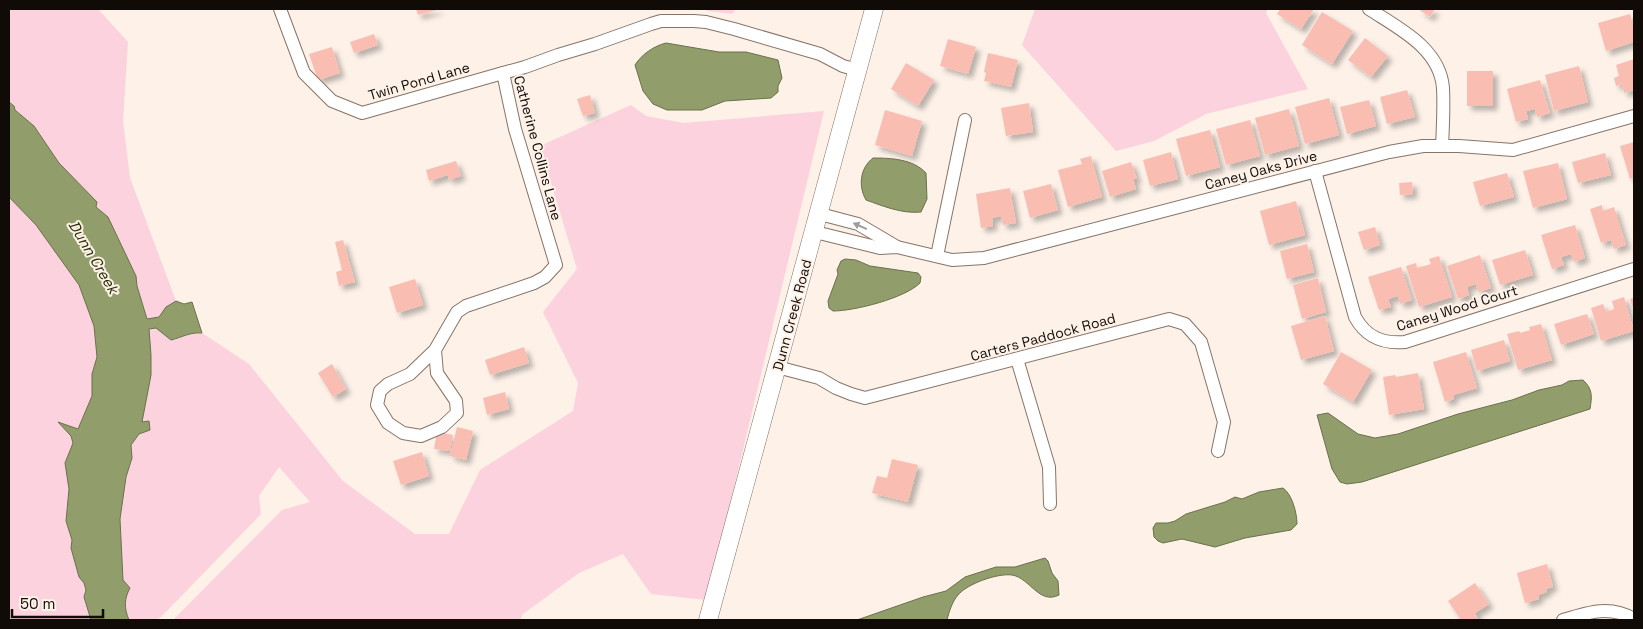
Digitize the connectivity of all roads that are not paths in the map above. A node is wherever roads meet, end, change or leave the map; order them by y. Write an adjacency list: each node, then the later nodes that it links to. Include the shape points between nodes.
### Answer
1 (280, 9): 5 (street, Twin Pond Lane, via 304,73 332,100 362,113)
2 (874, 9): 4 (street, Dunn Creek Road)
3 (1369, 9): 8 (street, via 1413,38 1439,70 1443,87)
4 (857, 70): 5 (street, Catherine Collins Lane, via 820,54 734,29 706,22 661,21); 10 (street, Dunn Creek Road)
5 (503, 72): 15 (street, Catherine Collins Lane, via 515,129 556,265 534,283 461,309)
6 (1634, 116): 8 (street, Caney Oaks Drive, via 1513,150)
7 (965, 120): 13 (street)
8 (1442, 146): 9 (street, Caney Oaks Drive, via 1403,149)
9 (1315, 171): 13 (street, Caney Oaks Drive, via 984,258 952,260); 14 (street, Caney Wood Court, via 1355,317 1360,327 1381,341 1405,342)
10 (820, 214): 11 (street, Dunn Creek Road); 12 (street, Caney Oaks Drive, one-way to 10, via 858,224)
11 (815, 232): 12 (street, Caney Oaks Drive, via 880,248); 17 (street, Dunn Creek Road)
12 (897, 247): 13 (street, Caney Oaks Drive)
13 (937, 256)
14 (1634, 269)
15 (435, 350): 15 (street, Catherine Collins Lane, via 410,374 380,391 377,406 388,423 402,432 421,436 442,427 457,413 456,401 437,373)
16 (1017, 359): 17 (street, Carters Paddock Road, via 865,398 819,378); 18 (street, Carters Paddock Road, via 1169,319 1185,324 1201,342 1224,422); 19 (street, via 1049,467)
17 (778, 368): 21 (street, Dunn Creek Road)
18 (1218, 451)
19 (1050, 504)
20 (1634, 619): 22 (street, via 1606,610)
21 (708, 620)
22 (1563, 620)

